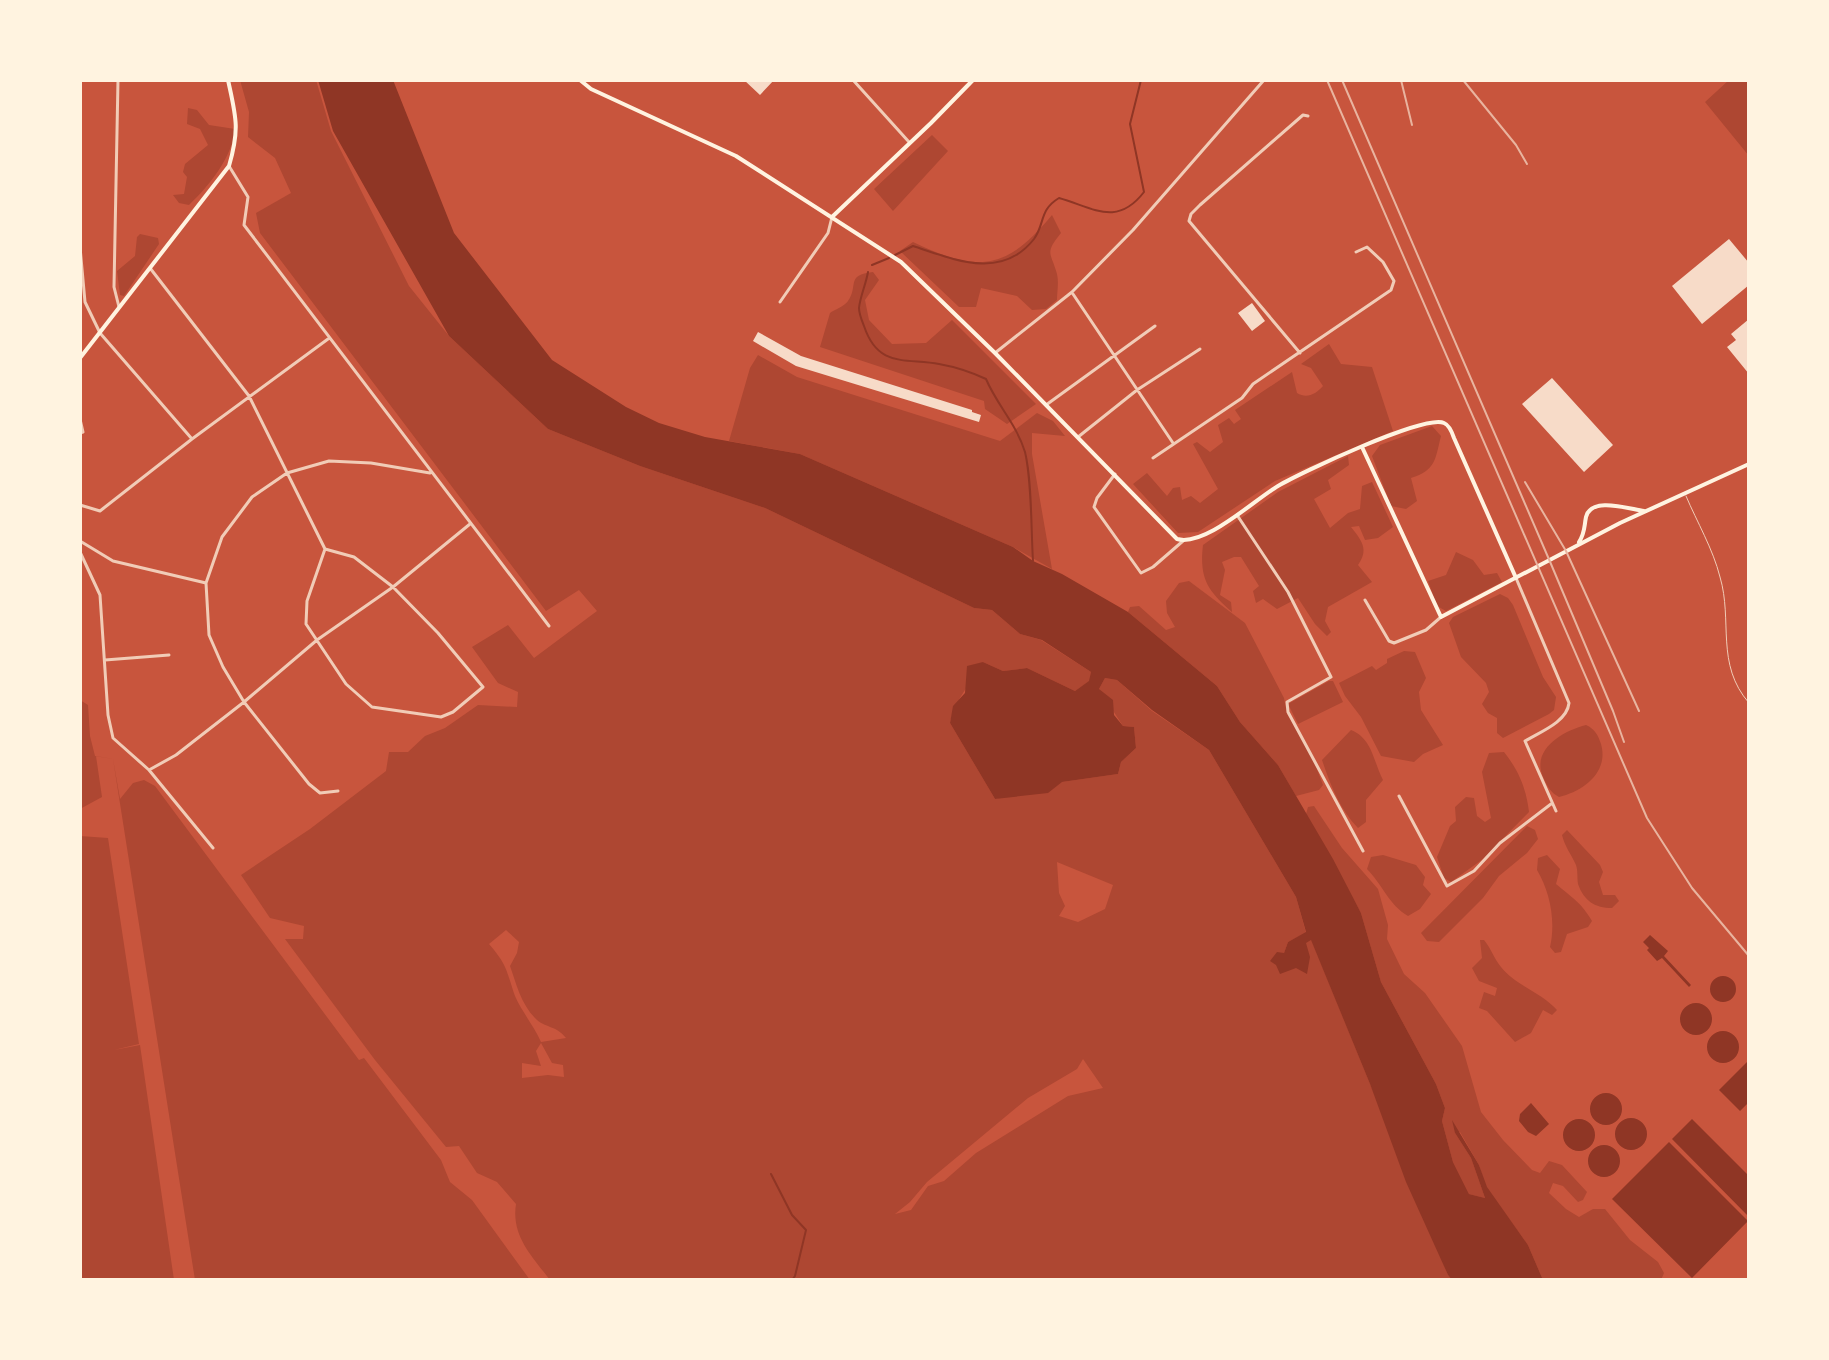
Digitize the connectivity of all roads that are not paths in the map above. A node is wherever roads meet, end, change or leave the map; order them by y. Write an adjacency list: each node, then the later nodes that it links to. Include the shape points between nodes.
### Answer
1 (118, 80): 16 (street, via 114,287)
2 (228, 80): 9 (main road, via 238,123)
3 (580, 80): 10 (main road, via 736,156)
4 (853, 80): 8 (street)
5 (1264, 80): 14 (street)
6 (970, 81): 8 (main road)
7 (1308, 116): 22 (street, via 1200,205 1189,221)
8 (910, 143): 10 (main road)
9 (229, 166): 13 (main road); 19 (street, via 248,197 244,225)
10 (832, 217): 15 (street, via 828,233); 21 (main road, via 901,262)
11 (80, 247): 18 (street, via 85,302)
12 (1356, 252): 22 (street, via 1367,247 1383,262 1394,281 1391,290)
13 (150, 268): 16 (main road); 26 (street)
14 (1072, 292): 21 (street); 23 (street)
15 (780, 302)
16 (119, 308): 18 (main road)
17 (1155, 326): 23 (street)
18 (100, 333): 24 (main road); 31 (street)
19 (328, 339): 26 (street); 37 (street)
20 (1200, 349): 25 (street)
21 (995, 353): 27 (main road)
22 (1300, 353): 32 (street)
23 (1114, 354): 25 (street); 27 (street)
24 (80, 358)
25 (1137, 390): 30 (street); 32 (street)
26 (249, 396): 31 (street); 36 (street)
27 (1046, 405): 30 (main road)
28 (80, 419): 29 (street)
29 (80, 433)
30 (1078, 437): 38 (main road)
31 (192, 439): 40 (street, via 100,511)
32 (1173, 443): 34 (street)
33 (1362, 447): 42 (main road, via 1277,486); 51 (main road, via 1420,424 1447,425); 55 (main road)
34 (1153, 458)
35 (1749, 464): 39 (main road)
36 (287, 473): 37 (street, via 329,461); 49 (street); 52 (street, via 252,497 222,537)
37 (430, 473): 44 (street)
38 (1115, 474): 47 (main road, via 1171,535); 47 (street, via 1094,507 1141,573)
39 (1685, 493): 41 (main road); 61 (lane, via 1720,577 1726,651 1737,689)
40 (80, 505)
41 (1646, 511): 43 (main road, via 1600,505 1589,510); 45 (main road)
42 (1237, 515): 47 (main road); 68 (street, via 1288,592 1331,677 1287,702 1288,712)
43 (1585, 522): 45 (main road); 48 (main road, via 1583,536)
44 (470, 524): 53 (street); 56 (street)
45 (1601, 533): 48 (main road)
46 (80, 541): 52 (street, via 113,561)
47 (1183, 541)
48 (1574, 546): 51 (main road)
49 (325, 549): 53 (street, via 354,557); 57 (street, via 307,601 306,624)
50 (80, 552): 59 (street, via 100,595)
51 (1516, 578): 55 (main road); 65 (street, via 1569,703 1561,718 1525,741)
52 (206, 583): 60 (street, via 209,635)
53 (393, 587): 57 (street); 57 (street, via 483,687 453,712 441,717 372,707 346,684)
54 (1365, 600): 55 (street, via 1389,641 1400,642)
55 (1441, 617)
56 (549, 626)
57 (317, 640): 60 (street)
58 (169, 655): 59 (street)
59 (105, 660): 62 (street, via 113,738)
60 (244, 702): 62 (street); 63 (street, via 309,784 320,793)
61 (1749, 703)
62 (149, 770): 67 (street)
63 (338, 791)
64 (1399, 796): 65 (street, via 1447,886 1474,871 1500,843)
65 (1551, 804): 66 (street)
66 (1556, 811)
67 (213, 848)
68 (1363, 851)

